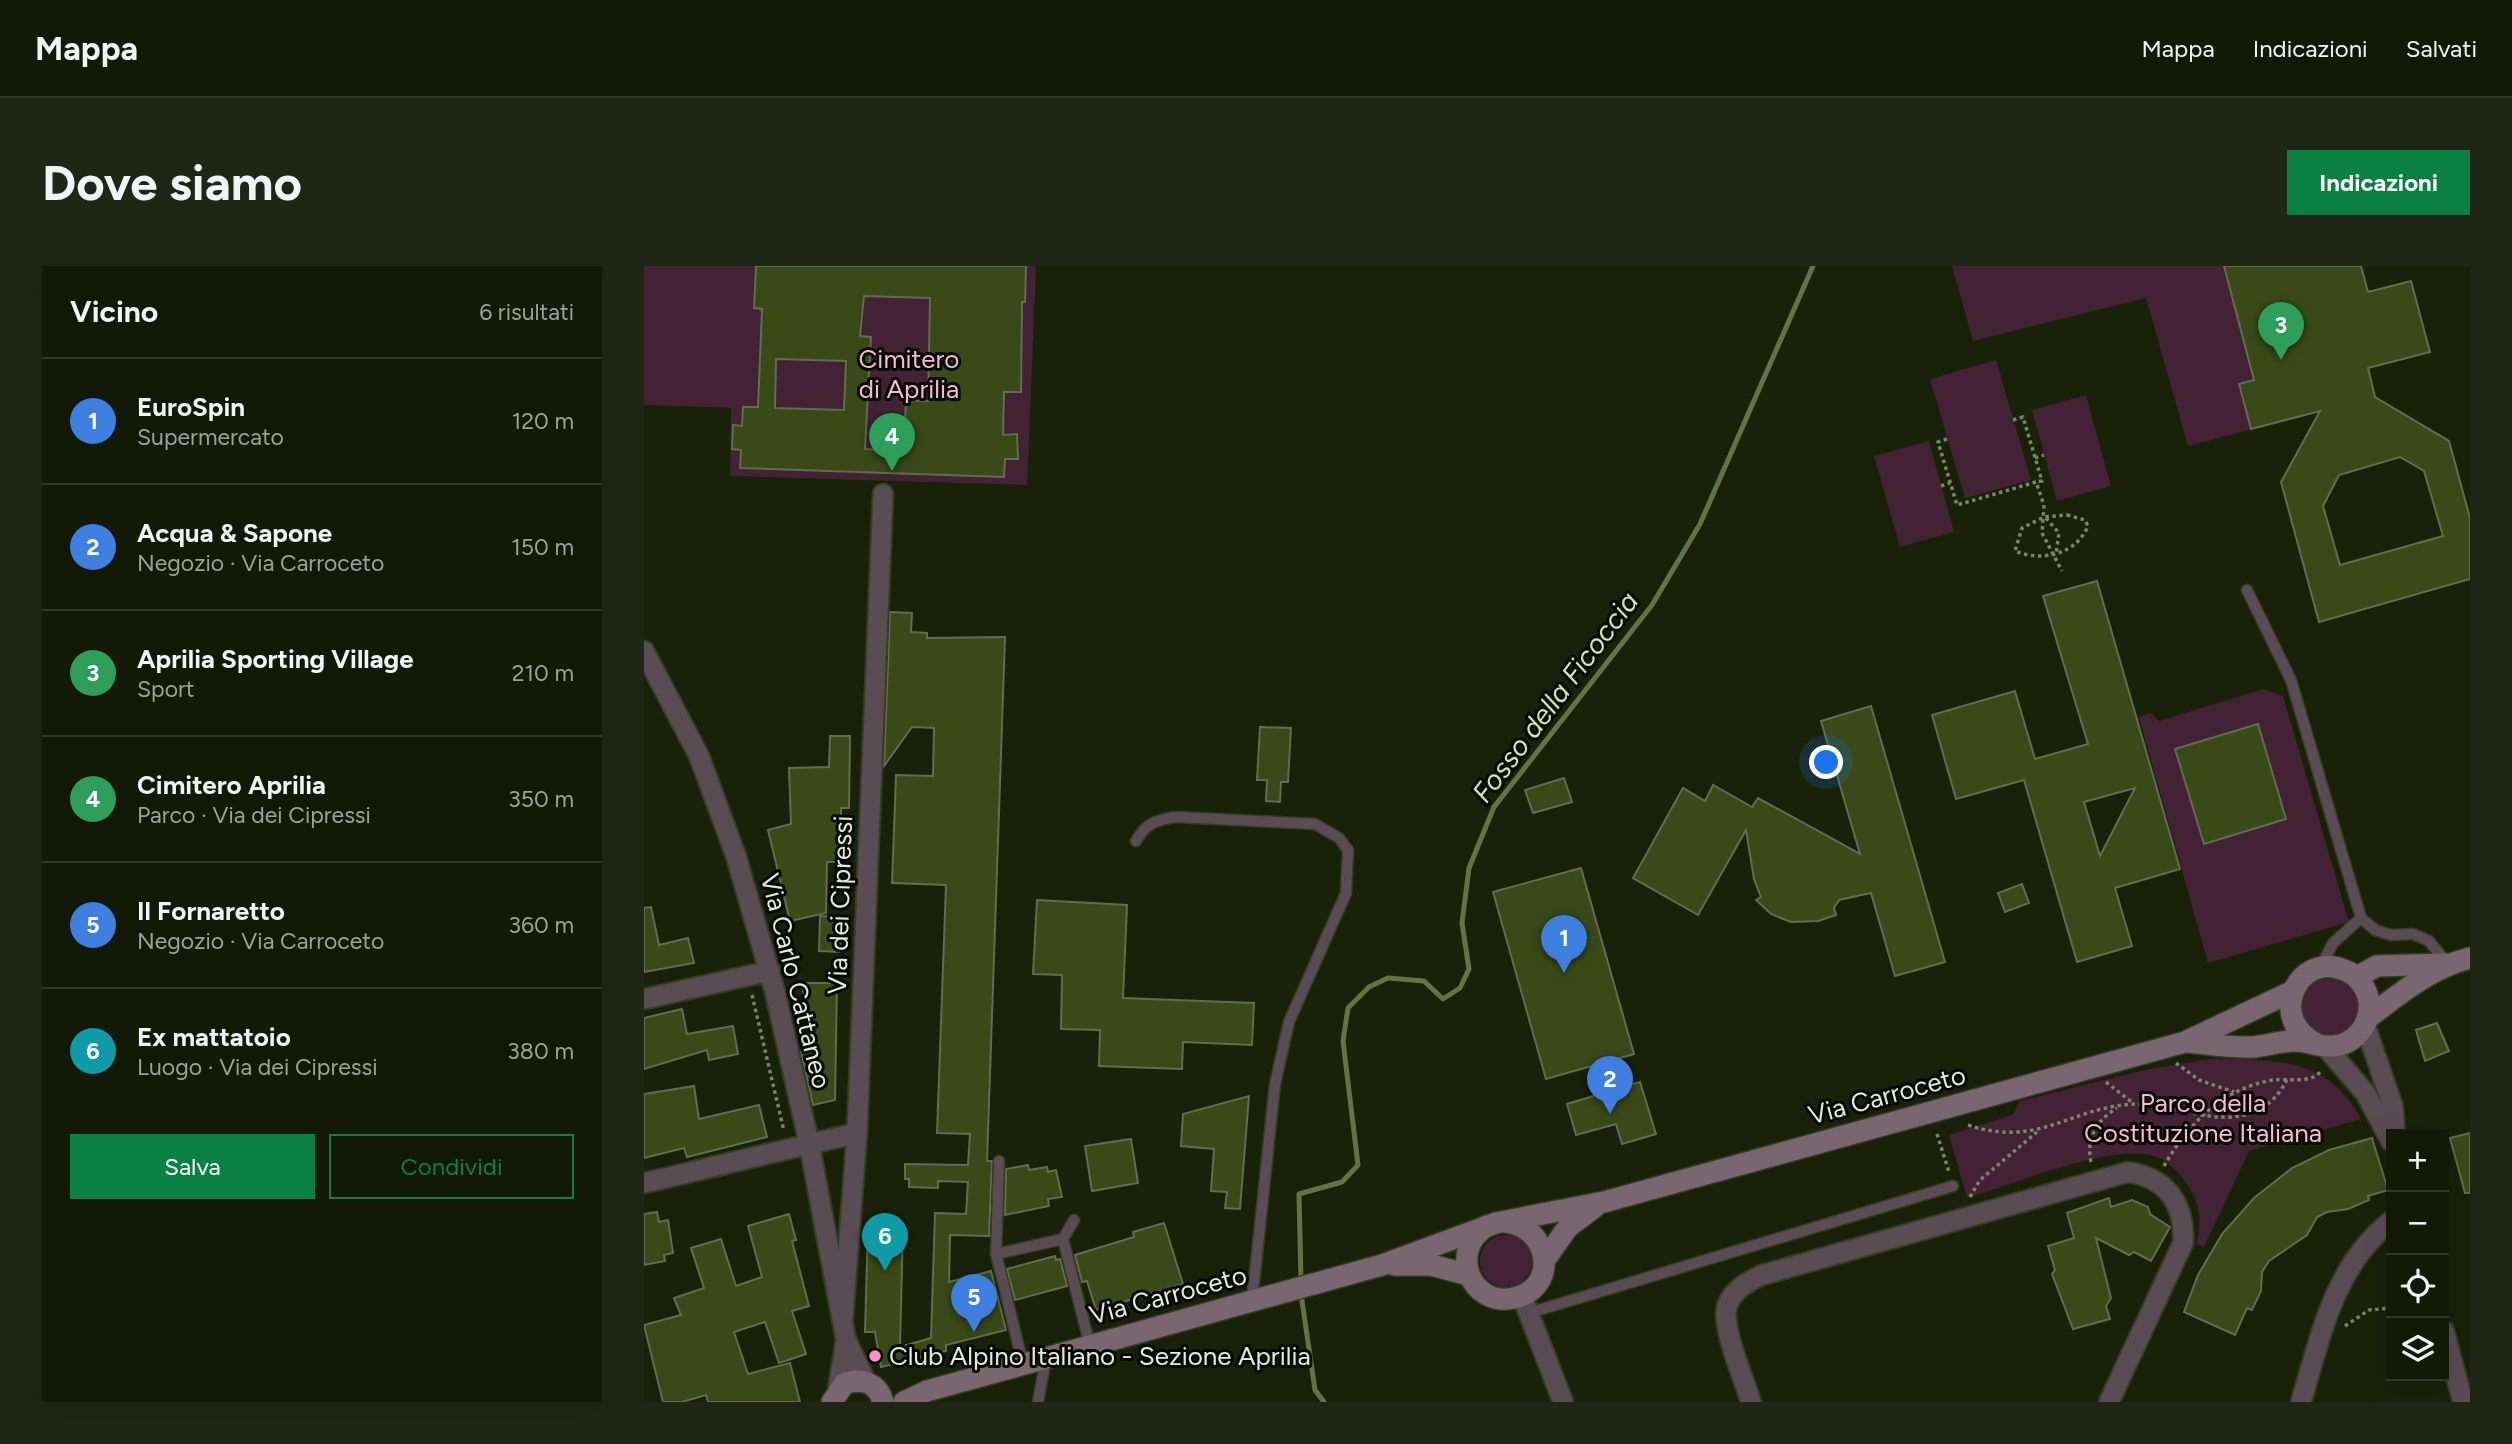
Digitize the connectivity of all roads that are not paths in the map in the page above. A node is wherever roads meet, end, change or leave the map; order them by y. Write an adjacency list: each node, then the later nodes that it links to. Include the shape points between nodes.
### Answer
1 (883, 494): 18 (street, Via dei Cipressi)
2 (2247, 590): 5 (lane, via 2291,680)
3 (644, 650): 9 (street, Via Carlo Cattaneo, via 719,803)
4 (1136, 841): 32 (lane, via 1142,830 1157,820 1175,817 1300,822 1327,829 1348,850 1346,892 1289,1023 1275,1084)
5 (2361, 918): 7 (lane, via 2375,930 2413,934 2429,941); 8 (lane, via 2333,943)
6 (2470, 958): 7 (street, Via Carroceto)
7 (2448, 964): 10 (street, Via Carroceto, via 2377,966); 13 (street, Via Carroceto, via 2418,980)
8 (2320, 968): 10 (street, via 2338,968); 11 (street, Via Carroceto, via 2301,979)
9 (770, 971): 12 (street); 19 (street, Via Carlo Cattaneo)
10 (2357, 978): 13 (street, via 2367,993)
11 (2293, 991): 14 (street, Via Carroceto); 15 (street, via 2292,1021 2300,1034)
12 (644, 999)
13 (2367, 1021): 15 (street, Via Carroceto, via 2346,1043); 16 (street, via 2393,1107)
14 (2185, 1042): 15 (street, Via Carroceto, via 2252,1047 2297,1041); 23 (street, Via Carroceto)
15 (2321, 1045): 17 (street, via 2366,1094)
16 (2395, 1129)
17 (2386, 1132)
18 (857, 1133): 19 (street); 34 (street, Via dei Cipressi)
19 (809, 1143): 21 (street); 34 (street, Via Carlo Cattaneo)
20 (999, 1161): 28 (lane)
21 (644, 1184)
22 (1953, 1186): 33 (lane)
23 (1604, 1202): 25 (street, Via Carroceto); 29 (street, Via Carroceto, via 1568,1227)
24 (1074, 1220): 27 (lane)
25 (1497, 1223): 29 (street, via 1522,1226 1532,1233); 30 (street, Via Carroceto); 31 (street, via 1477,1233 1469,1246)
26 (2386, 1225): 47 (street, via 2371,1237 2337,1287)
27 (1063, 1239): 28 (lane); 36 (lane)
28 (996, 1254): 39 (lane)
29 (1544, 1261): 33 (street, Via Carroceto)
30 (1382, 1265): 31 (street, Via Carroceto, via 1431,1265); 32 (street, Via Carroceto)
31 (1469, 1275): 33 (street, Via Carroceto, via 1489,1296)
32 (1252, 1301): 36 (street, Via Carroceto)
33 (1525, 1305): 44 (street)
34 (843, 1317): 35 (street, Via Carlo Cattaneo)
35 (846, 1340): 40 (street, Via Carlo Cattaneo); 41 (street, Via Carlo Cattaneo)
36 (1090, 1346): 38 (street, Via Carroceto)
37 (2449, 1350): 48 (street)
38 (1046, 1358): 39 (street, Via Carroceto); 43 (lane)
39 (1023, 1364): 42 (street, Via Carroceto)
40 (874, 1390): 41 (street, via 851,1382); 42 (street, Via Carroceto)
41 (835, 1396)
42 (916, 1398)
43 (1038, 1402)
44 (1563, 1402)
45 (1751, 1402): 46 (street, via 1726,1312 1744,1283 2128,1172 2163,1184 2176,1200 2184,1223 2183,1243)
46 (2109, 1402)
47 (2301, 1402)
48 (2463, 1402)

